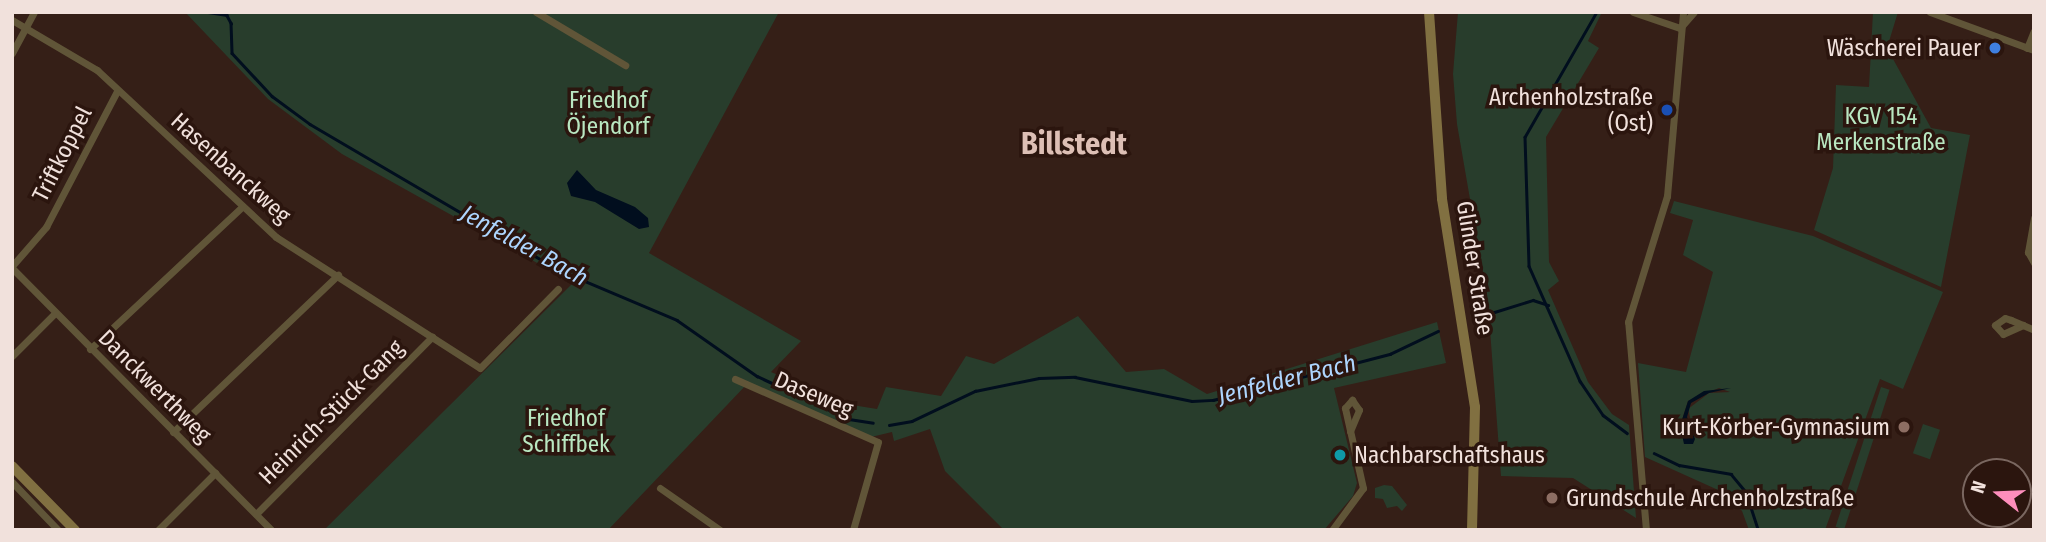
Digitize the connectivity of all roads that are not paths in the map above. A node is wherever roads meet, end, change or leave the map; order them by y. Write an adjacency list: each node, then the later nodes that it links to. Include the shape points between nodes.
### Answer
1 (34, 12): 10 (street)
2 (536, 12): 14 (street)
3 (1429, 12): 46 (main road, Glinder Straße, via 1442,199 1475,407)
4 (1633, 12): 9 (street)
5 (1683, 12): 9 (street)
6 (1694, 12): 9 (street)
7 (1930, 12): 12 (street)
8 (12, 20): 10 (street, Hasenbanckweg)
9 (1680, 27): 47 (street, via 1667,196 1628,322)
10 (26, 28): 13 (street); 15 (street, Hasenbanckweg, via 78,56)
11 (2034, 31): 12 (street)
12 (2030, 49)
13 (12, 54)
14 (625, 65)
15 (117, 91): 16 (street, Hasenbanckweg); 19 (street, Triftkoppel, via 46,227)
16 (243, 206): 20 (street, Hasenbanckweg, via 276,237); 26 (street)
17 (2034, 218): 18 (street, via 2028,252)
18 (2034, 263)
19 (12, 267): 22 (street, Danckwerthweg)
20 (338, 275): 25 (street, Hasenbanckweg); 30 (street)
21 (558, 289): 25 (street, Hasenbanckweg, via 480,368)
22 (55, 313): 26 (street, Danckwerthweg); 27 (street)
23 (2023, 325): 24 (street)
24 (2034, 330)
25 (432, 337): 37 (street, Heinrich-Stück-Gang)
26 (90, 349): 30 (street, Danckwerthweg)
27 (12, 356)
28 (735, 379): 44 (street, Daseweg, via 878,442)
29 (1350, 431): 45 (street, via 1363,488)
30 (173, 432): 32 (street, Danckwerthweg)
31 (12, 466): 40 (main road)
32 (215, 473): 37 (street, Danckwerthweg); 41 (street)
33 (12, 482): 35 (street)
34 (660, 488): 38 (street)
35 (19, 489): 36 (street); 39 (street)
36 (12, 495)
37 (256, 514): 42 (street, Danckwerthweg)
38 (710, 527): 43 (street)
39 (58, 530)
40 (75, 530)
41 (158, 530)
42 (271, 530)
43 (720, 530)
44 (852, 530)
45 (1332, 530)
46 (1472, 530)
47 (1646, 530)

